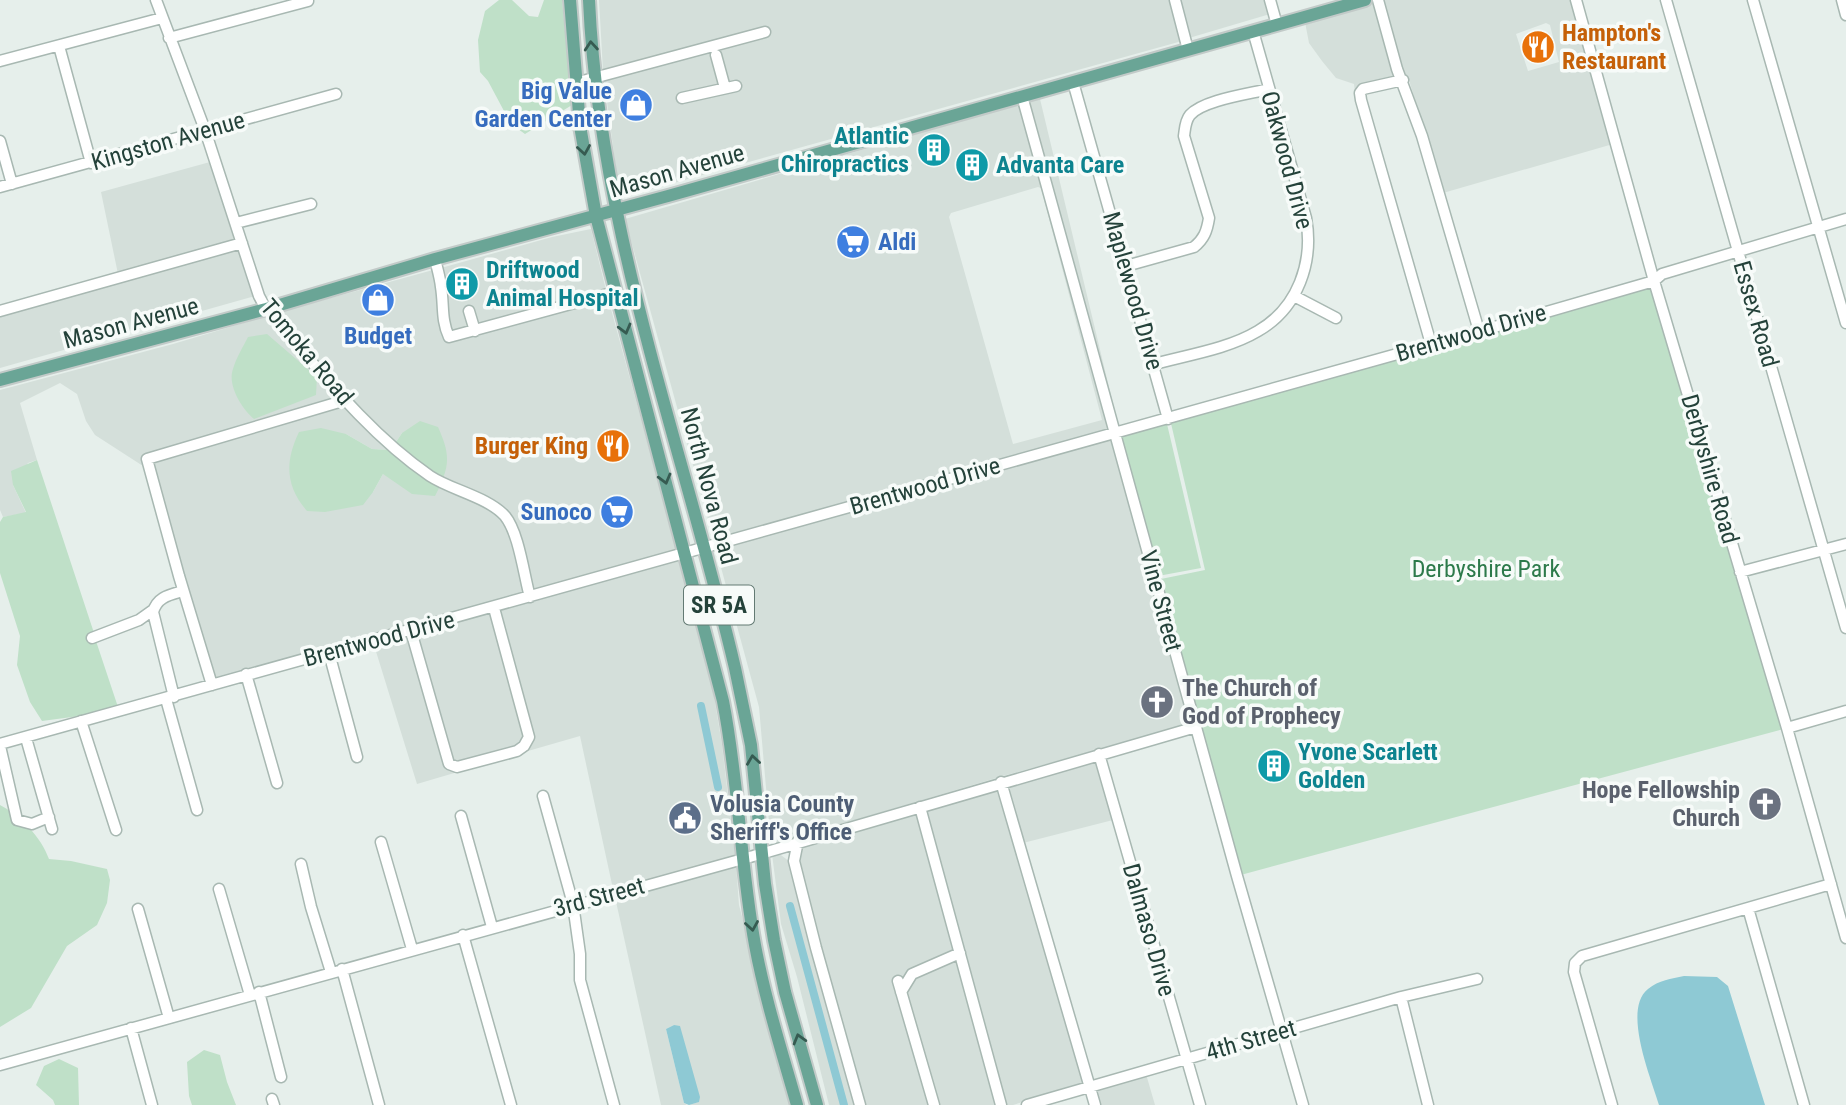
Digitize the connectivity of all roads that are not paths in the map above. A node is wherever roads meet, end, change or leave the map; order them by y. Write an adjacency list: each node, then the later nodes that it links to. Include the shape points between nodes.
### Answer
1 (156, 0): 14 (street, Tomoka Road)
2 (570, 0): 26 (main road, North Nova Road / SR 5A)
3 (589, 0): 23 (main road, North Nova Road / SR 5A, one-way to 3)
4 (1175, 0): 20 (street)
5 (1270, 0): 15 (street)
6 (1365, 0): 15 (main road, Mason Avenue)
7 (1378, 0): 24 (street)
8 (1576, 0): 48 (street, Derbyshire Road)
9 (1666, 0): 45 (street, Essex Road)
10 (1753, 0): 43 (street)
11 (1842, 0): 13 (street)
12 (308, 1): 18 (street)
13 (1846, 15)
14 (162, 18): 18 (street, Tomoka Road); 19 (street)
15 (1277, 25): 16 (main road, Mason Avenue)
16 (1253, 31): 20 (main road, Mason Avenue); 29 (street, Oakwood Drive)
17 (765, 32): 23 (street)
18 (169, 38): 33 (street, Tomoka Road)
19 (59, 46): 22 (street); 35 (street)
20 (1188, 50): 25 (main road, Mason Avenue)
21 (716, 55): 28 (street)
22 (0, 61)
23 (594, 78): 26 (street); 39 (main road, North Nova Road / SR 5A)
24 (1403, 80): 57 (street); 58 (street, via 1363,89 1361,100)
25 (1073, 82): 31 (main road, Mason Avenue); 47 (street, Maplewood Drive)
26 (575, 83): 40 (main road, North Nova Road / SR 5A, one-way to 40)
27 (736, 86): 28 (street)
28 (725, 88): 32 (street)
29 (1269, 89): 47 (street, via 1191,114 1184,136 1209,218 1203,240 1194,247); 50 (street, Oakwood Drive, via 1309,234 1306,267)
30 (336, 94): 33 (street, Kingston Avenue)
31 (1022, 96): 39 (main road, Mason Avenue); 64 (street, Vine Street)
32 (682, 98)
33 (205, 130): 35 (street, Kingston Avenue); 42 (street, Tomoka Road)
34 (0, 141): 36 (street)
35 (91, 163): 36 (street, Kingston Avenue)
36 (12, 184): 37 (street, Kingston Avenue)
37 (0, 187)
38 (311, 204): 42 (street)
39 (615, 211): 40 (main road, Mason Avenue); 65 (main road, North Nova Road / SR 5A)
40 (596, 216): 46 (main road, Mason Avenue); 49 (main road, North Nova Road / SR 5A)
41 (1846, 219): 43 (street, Brentwood Drive)
42 (236, 223): 44 (street, Tomoka Road)
43 (1818, 227): 45 (street, Brentwood Drive); 55 (street)
44 (242, 243): 51 (street, Tomoka Road); 52 (street)
45 (1737, 250): 48 (street, Brentwood Drive, via 1662,274); 68 (street, Essex Road)
46 (435, 259): 51 (main road, Mason Avenue); 56 (street, via 449,337)
47 (1126, 266): 59 (street, Maplewood Drive)
48 (1654, 281): 57 (street, Brentwood Drive); 70 (street, Derbyshire Road)
49 (615, 292): 56 (street); 62 (main road, North Nova Road / SR 5A, one-way to 62)
50 (1294, 296): 54 (street); 59 (street, Oakwood Drive, via 1257,332)
51 (266, 309): 60 (main road, Mason Avenue); 61 (street, Tomoka Road)
52 (0, 311)
53 (469, 311): 56 (street)
54 (1336, 318)
55 (1846, 323)
56 (475, 331)
57 (1479, 331): 58 (street, Brentwood Drive)
58 (1431, 344): 63 (street, Brentwood Drive)
59 (1154, 364): 63 (street, Maplewood Drive)
60 (0, 380)
61 (346, 400): 71 (street, via 147,459); 72 (street, Tomoka Road, via 431,477 505,516 514,533)
62 (647, 413): 65 (main road); 69 (main road, North Nova Road / SR 5A, one-way to 69)
63 (1168, 419): 64 (street, Brentwood Drive)
64 (1115, 434): 67 (street, Brentwood Drive); 84 (street, Vine Street)
65 (675, 442): 67 (main road, North Nova Road / SR 5A)
66 (1846, 544): 68 (street)
67 (704, 548): 69 (street, Brentwood Drive); 102 (main road, North Nova Road / SR 5A, one-way to 67, via 747,722)
68 (1824, 550): 70 (street); 75 (street, Essex Road)
69 (685, 553): 72 (street, Brentwood Drive); 103 (main road, North Nova Road / SR 5A, via 727,723)
70 (1740, 572): 85 (street, Derbyshire Road)
71 (183, 591): 74 (street, via 163,597); 80 (street)
72 (530, 597): 73 (street, Brentwood Drive)
73 (494, 608): 76 (street, Brentwood Drive); 76 (street, via 529,737 517,751 457,767 449,764)
74 (153, 610): 77 (street); 81 (street)
75 (1846, 628)
76 (411, 631): 78 (street, Brentwood Drive)
77 (92, 638)
78 (328, 653): 79 (street, Brentwood Drive); 89 (street)
79 (246, 674): 80 (street, Brentwood Drive); 91 (street)
80 (212, 685): 81 (street, Brentwood Drive)
81 (170, 698): 83 (street, Brentwood Drive); 94 (street)
82 (1846, 711): 85 (street)
83 (82, 721): 86 (street, Brentwood Drive); 98 (street)
84 (1196, 727): 88 (street, 3rd Street); 126 (street, Vine Street)
85 (1787, 728): 106 (street, Derbyshire Road)
86 (26, 738): 87 (street, Brentwood Drive); 96 (street)
87 (0, 745): 96 (street, via 17,820 32,824)
88 (1099, 754): 90 (street, 3rd Street); 127 (street, Dalmaso Drive)
89 (357, 757)
90 (1002, 782): 93 (street, 3rd Street); 130 (street)
91 (277, 783)
92 (543, 796): 108 (street)
93 (920, 807): 99 (street, 3rd Street); 116 (street)
94 (197, 810)
95 (461, 816): 112 (street)
96 (49, 817): 97 (street)
97 (52, 829)
98 (116, 830)
99 (799, 841): 101 (street, 3rd Street); 104 (street)
100 (381, 842): 115 (street)
101 (778, 848): 102 (street, 3rd Street); 104 (street)
102 (762, 852): 103 (street, 3rd Street); 136 (main road, North Nova Road / SR 5A, one-way to 102, via 779,966)
103 (743, 859): 108 (street, 3rd Street); 135 (main road, North Nova Road / SR 5A, one-way to 135, via 761,972)
104 (794, 860): 137 (street)
105 (301, 863): 118 (street)
106 (1830, 884): 109 (street); 111 (street, Derbyshire Road)
107 (219, 889): 122 (street)
108 (573, 904): 112 (street, 3rd Street); 134 (street, via 580,980)
109 (1748, 908): 145 (street, via 1582,956 1575,963); 146 (street)
110 (138, 909): 124 (street)
111 (1842, 910): 114 (street, Derbyshire Road)
112 (492, 927): 113 (street, 3rd Street)
113 (463, 935): 115 (street, 3rd Street); 133 (street)
114 (1846, 938)
115 (412, 949): 117 (street, 3rd Street)
116 (960, 953): 121 (street, via 912,974); 139 (street)
117 (342, 969): 118 (street, 3rd Street); 132 (street)
118 (331, 972): 122 (street, 3rd Street)
119 (1477, 979): 123 (street, 4th Street)
120 (898, 981): 121 (street)
121 (901, 992): 138 (street)
122 (254, 993): 124 (street, 3rd Street); 129 (street)
123 (1401, 998): 126 (street, 4th Street); 144 (street)
124 (169, 1018): 125 (street, 3rd Street)
125 (131, 1028): 128 (street, 3rd Street); 131 (street)
126 (1282, 1031): 127 (street, 4th Street); 143 (street, Vine Street)
127 (1187, 1058): 130 (street, 4th Street); 142 (street, Dalmaso Drive)
128 (0, 1065)
129 (281, 1077)
130 (1090, 1086): 140 (street, 4th Street); 141 (street)
131 (152, 1105)
132 (379, 1105)
133 (511, 1105)
134 (614, 1105)
135 (797, 1105)
136 (817, 1105)
137 (860, 1105)
138 (934, 1105)
139 (1001, 1105)
140 (1027, 1105)
141 (1095, 1105)
142 (1200, 1105)
143 (1303, 1105)
144 (1428, 1105)
145 (1612, 1105)
146 (1804, 1105)

